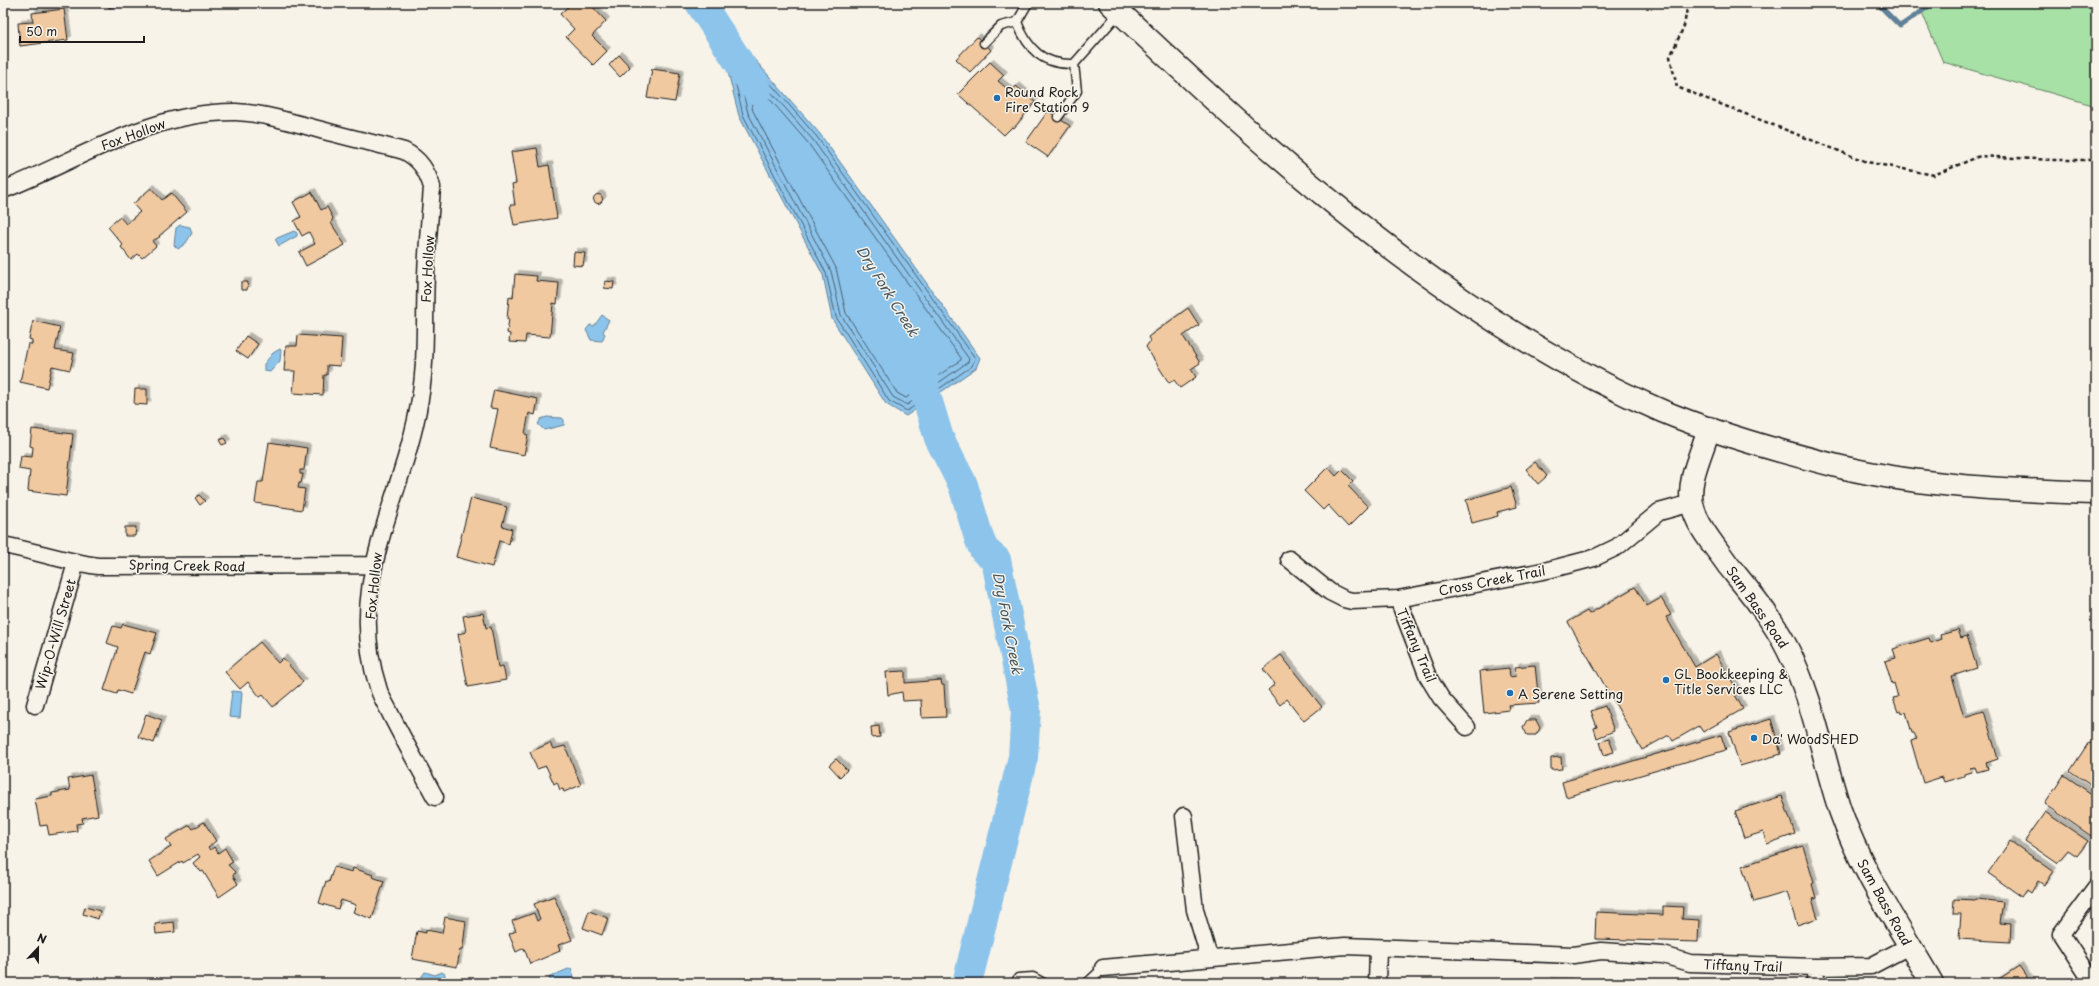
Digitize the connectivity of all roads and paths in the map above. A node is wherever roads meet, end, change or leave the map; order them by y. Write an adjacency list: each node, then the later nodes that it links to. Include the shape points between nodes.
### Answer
1 (1028, 3): 4 (lane)
2 (1688, 3): 8 (path, via 1684,26 1670,56 1676,87 1868,162 1934,175 1980,156)
3 (1115, 8): 6 (lane); 10 (main road, via 1189,78 1294,170 1460,299 1506,330 1592,377 1662,411)
4 (1017, 22): 5 (lane, via 1001,26); 6 (lane, via 1024,40 1038,55 1059,64)
5 (984, 43)
6 (1074, 64): 7 (lane, via 1077,91)
7 (1058, 118)
8 (2096, 160)
9 (3, 190): 16 (street, Fox Hollow, via 129,133 210,113 238,112 265,116 404,151 420,163 428,174 432,186 420,399 412,436)
10 (1709, 428): 11 (main road, via 1842,467 1913,480 1972,487); 12 (main road, Sam Bass Road, via 1693,482)
11 (2096, 493)
12 (1692, 503): 17 (street, Cross Creek Trail, via 1660,512 1617,547 1594,558 1548,570); 23 (main road, Sam Bass Road, via 1709,540 1769,618 1787,647 1810,700 1840,810 1862,863)
13 (3, 544): 15 (street, Spring Creek Road)
14 (1289, 559): 17 (street, Cross Creek Trail, via 1330,592 1344,599)
15 (76, 563): 16 (street, Spring Creek Road, via 98,566); 18 (street, Wip-O-Will Street)
16 (373, 565): 20 (street, Fox Hollow, via 368,633 371,661 378,688)
17 (1398, 599): 19 (street, Tiffany Trail, via 1428,677 1441,698)
18 (34, 705)
19 (1467, 727)
20 (435, 796)
21 (1184, 816): 25 (street, via 1195,910)
22 (2096, 887): 33 (street, via 2061,934)
23 (1909, 946): 27 (street, Tiffany Trail, via 1871,966); 32 (main road, Sam Bass Road)
24 (1378, 949): 25 (street, Tiffany Trail, via 1345,946); 27 (street, Tiffany Trail, via 1573,955 1600,951 1662,955 1690,963); 31 (street)
25 (1209, 957): 26 (street, Tiffany Trail)
26 (1103, 968): 30 (lane)
27 (1816, 975)
28 (1014, 983): 29 (lane, via 1018,978 1033,977)
29 (1044, 983)
30 (1087, 983)
31 (1377, 983)
32 (1932, 983)
33 (2093, 983)

